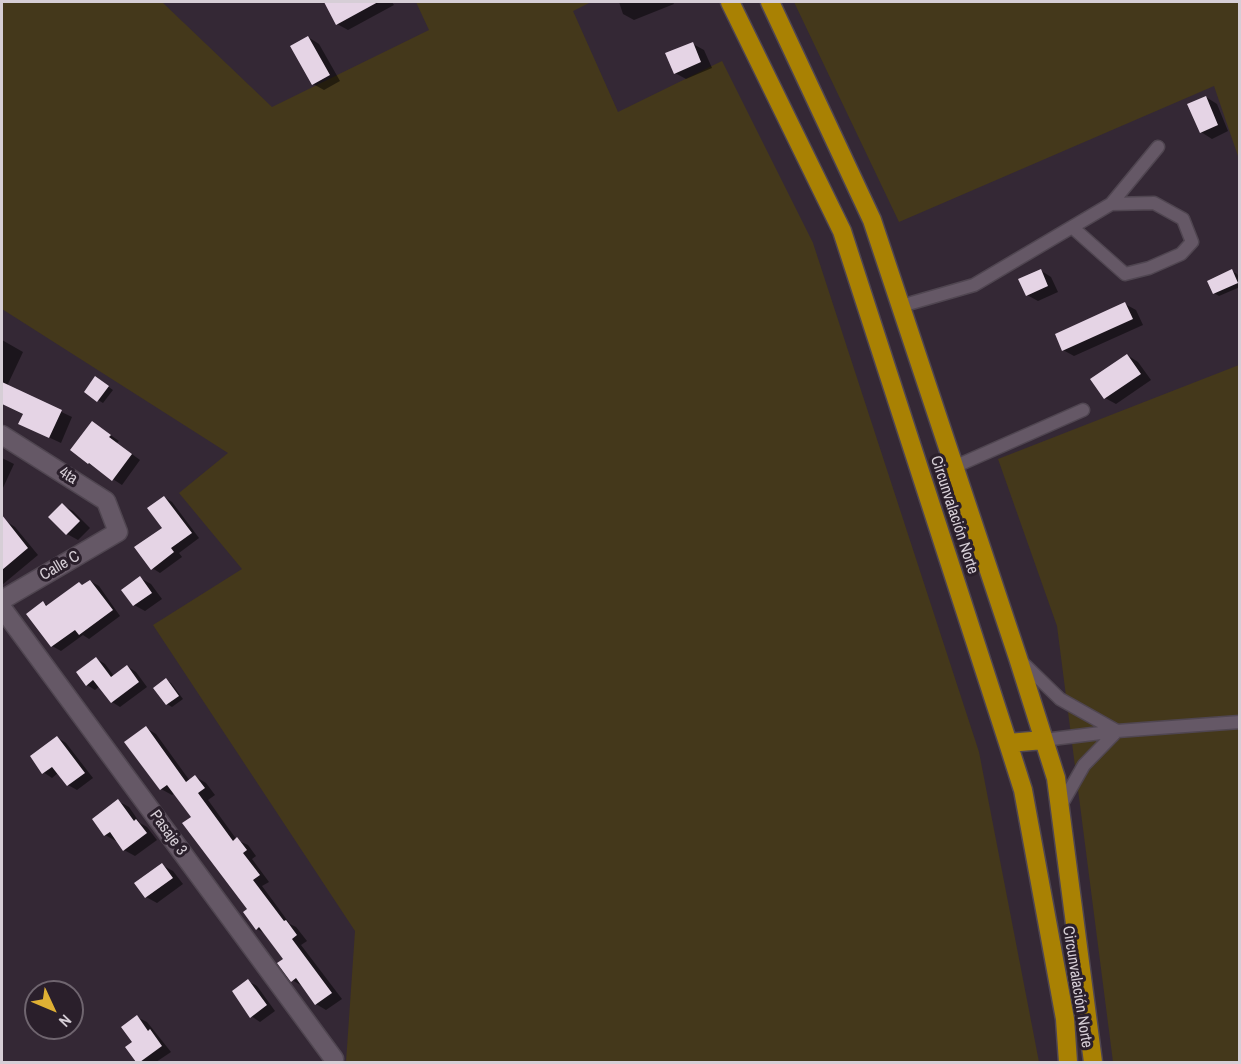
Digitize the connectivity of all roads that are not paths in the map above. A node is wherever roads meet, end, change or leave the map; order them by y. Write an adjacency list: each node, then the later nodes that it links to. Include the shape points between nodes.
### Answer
1 (730, 2): 17 (highway, Circunvalación Norte, via 842,231)
2 (770, 2): 6 (highway, Circunvalación Norte, via 872,220)
3 (1158, 147): 4 (lane)
4 (1111, 204): 5 (lane); 5 (lane, via 1154,203 1183,219 1192,242 1181,254 1125,274)
5 (1072, 227): 6 (lane, via 974,285)
6 (901, 306): 9 (highway, Circunvalación Norte)
7 (1083, 410): 9 (lane)
8 (2, 435): 10 (street, 4ta, via 106,501)
9 (954, 467): 13 (highway, Circunvalación Norte)
10 (118, 532): 11 (street, Calle C)
11 (2, 600)
12 (2, 608): 19 (street, Pasaje 3)
13 (1018, 658): 15 (lane, via 1060,699); 16 (highway, Circunvalación Norte)
14 (1239, 722): 15 (lane)
15 (1117, 731): 16 (lane); 18 (lane, via 1084,765)
16 (1044, 740): 17 (highway); 18 (highway, Circunvalación Norte)
17 (1008, 743): 20 (highway, Circunvalación Norte, via 1023,790 1065,1019)
18 (1060, 807): 21 (highway, Circunvalación Norte)
19 (334, 1059)
20 (1068, 1062)
21 (1093, 1062)

